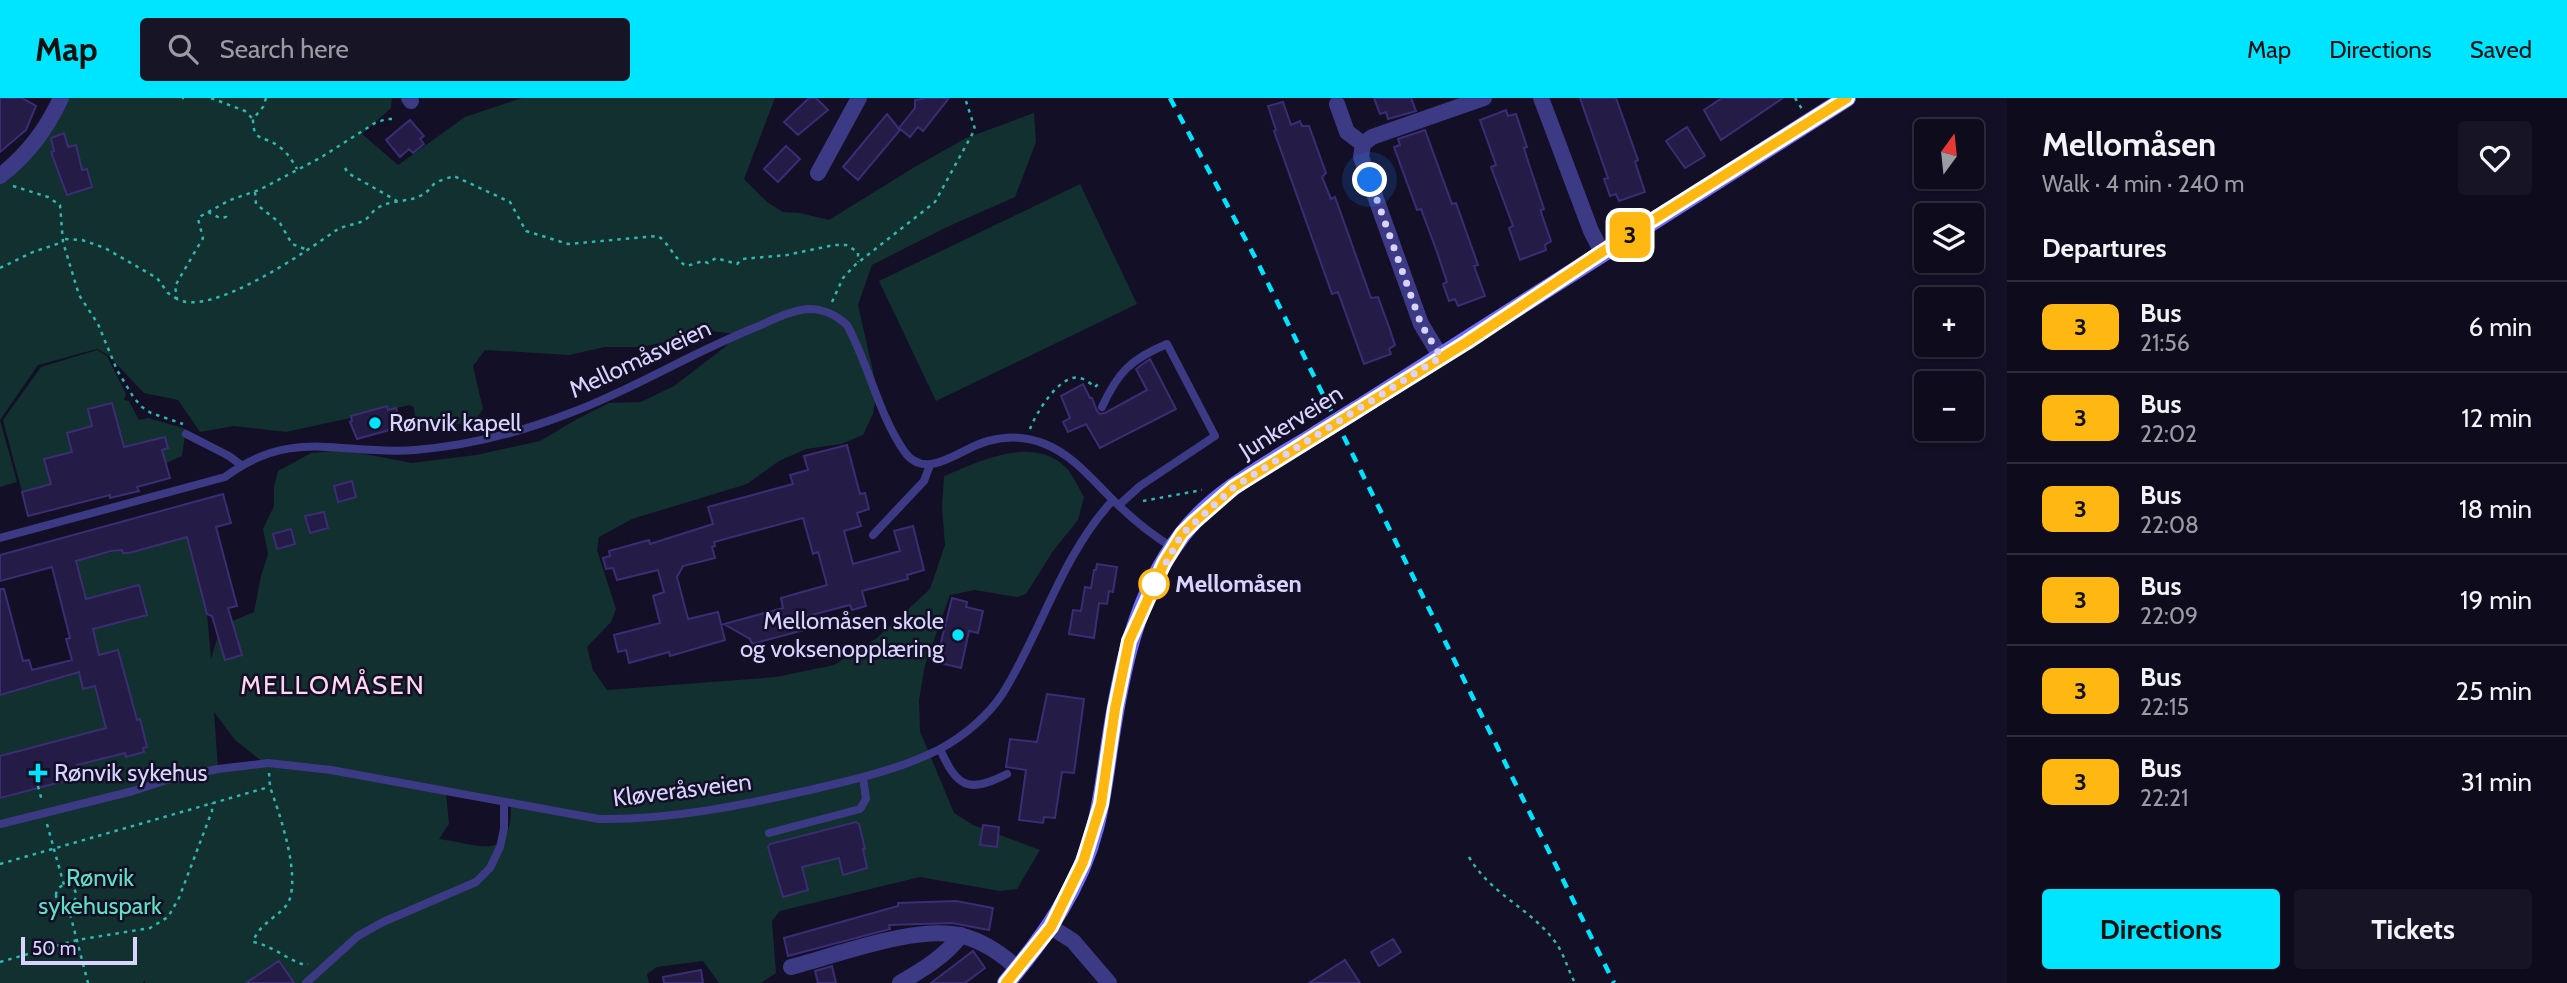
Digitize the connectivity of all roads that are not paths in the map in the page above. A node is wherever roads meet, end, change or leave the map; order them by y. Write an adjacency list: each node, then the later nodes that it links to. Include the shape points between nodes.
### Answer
1 (61, 98): 9 (street, via 36,142)
2 (859, 98): 8 (street)
3 (1483, 98): 7 (street)
4 (1541, 98): 10 (street)
5 (1847, 98): 10 (street, Junkerveien)
6 (1337, 104): 7 (street, via 1347,132)
7 (1363, 144): 11 (street, via 1361,157 1421,324)
8 (818, 173)
9 (3, 180)
10 (1602, 252): 11 (street, Junkerveien)
11 (1441, 357): 19 (street, Junkerveien, bridge, via 1234,487)
12 (1101, 407): 16 (lane, Kløveråsveien, via 1126,367 1167,344 1215,436)
13 (187, 434): 14 (lane)
14 (241, 465): 15 (lane, Mellomåsveien, via 298,446 415,450 523,429 609,397 744,331 808,309 838,316 847,325 902,448 909,459); 18 (lane, Mellomåsveien, via 225,477)
15 (930, 465): 16 (lane, via 986,441 1027,438 1061,452); 17 (lane, via 924,481)
16 (1118, 502): 19 (lane, via 1154,536); 20 (lane, Kløveråsveien, via 1095,519 1002,694 966,732)
17 (873, 535)
18 (0, 538)
19 (1173, 547): 26 (street, Junkerveien, via 1129,641 1095,830)
20 (940, 749): 21 (lane, via 950,773 965,783 988,783); 22 (lane, Kløveråsveien)
21 (1007, 774)
22 (863, 777): 23 (lane, Kløveråsveien, via 766,800 631,819 599,819); 25 (lane, via 866,799 860,809)
23 (504, 803): 24 (lane, Kløveråsveien, via 331,770 268,763 170,779); 30 (lane, via 500,847 490,868 476,882 358,936)
24 (0, 824)
25 (769, 833)
26 (1051, 927): 29 (street, Junkerveien); 32 (street, via 1073,941)
27 (961, 935): 28 (street, via 897,939); 29 (street, via 993,949); 31 (street, via 954,945)
28 (791, 967)
29 (1012, 976)
30 (306, 983)
31 (900, 983)
32 (1109, 983)

